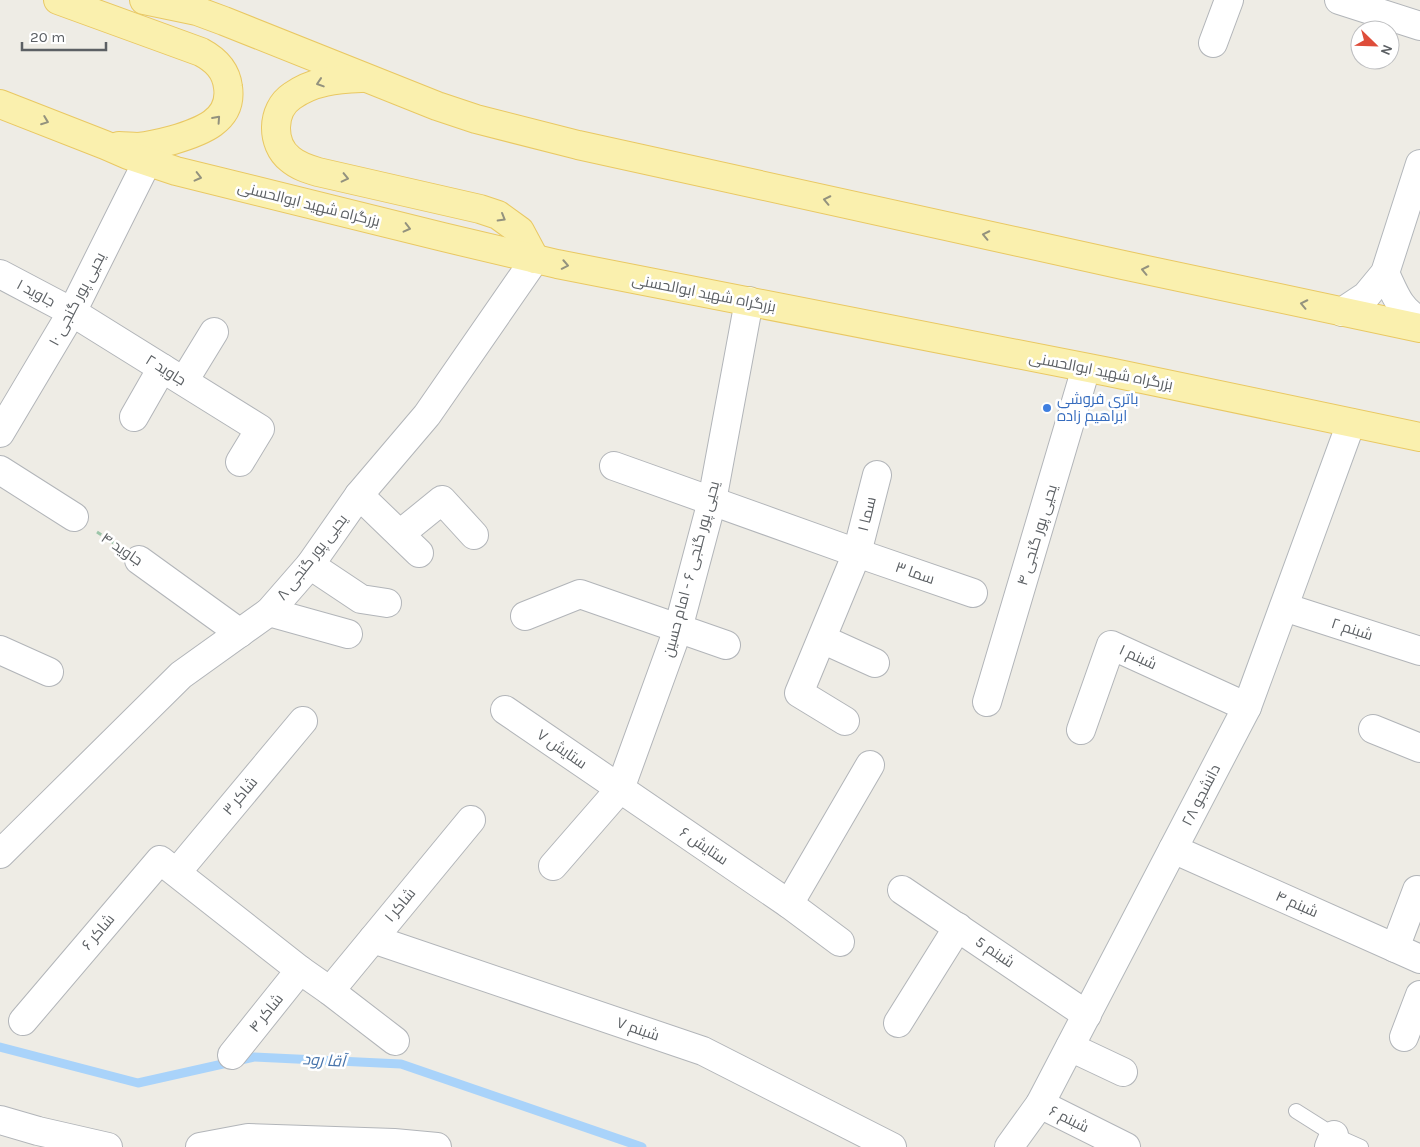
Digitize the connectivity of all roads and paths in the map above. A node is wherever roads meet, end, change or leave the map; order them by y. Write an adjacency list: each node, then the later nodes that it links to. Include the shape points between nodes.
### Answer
1 (58, 0): 9 (main road, one-way to 1, via 138,147 156,144 212,125 227,105 228,79 222,67 201,52)
2 (144, 0): 7 (main road, via 197,11)
3 (1229, 0): 6 (street)
4 (1339, 0): 5 (street)
5 (1420, 26)
6 (1213, 43)
7 (368, 77): 12 (main road, one-way to 12, via 335,79 290,97 276,121 278,142 290,159 318,172 498,215 520,231); 17 (main road, one-way to 7, via 570,143 476,119)
8 (0, 104): 9 (main road, بزرگراه شهید ابوالحسنی, one-way to 9)
9 (105, 145): 10 (main road, بزرگراه شهید ابوالحسنی)
10 (147, 162): 12 (main road, بزرگراه شهید ابوالحسنی, one-way to 12); 16 (street, یحیی پور گنجی ۱۰)
11 (1420, 164): 13 (street)
12 (535, 259): 15 (main road, بزرگراه شهید ابوالحسنی, one-way to 15); 31 (street, یحیی پور گنجی ۸, via 427,415)
13 (1385, 273): 17 (street, via 1366,296); 18 (street, via 1408,314)
14 (0, 274): 16 (street, جاوید ۱)
15 (749, 301): 21 (main road, بزرگراه شهید ابوالحسنی); 32 (street, یحیی پور گنجی ۶ - امام حسین)
16 (72, 312): 22 (street, جاوید ۲); 25 (street, یحیی پور گنجی ۱۰)
17 (1342, 312): 19 (main road)
18 (1420, 321)
19 (1420, 328)
20 (214, 332): 22 (street)
21 (1086, 368): 24 (main road, بزرگراه شهید ابوالحسنی); 54 (street, یحیی پور گنجی ۴)
22 (173, 374): 23 (street); 27 (street, جاوید ۲, via 260,429)
23 (134, 417)
24 (1351, 423): 26 (main road, بزرگراه شهید ابوالحسنی); 42 (street, دانشجو ۲۸)
25 (0, 433)
26 (1420, 437)
27 (240, 462)
28 (614, 466): 32 (street, سما ۳)
29 (0, 470): 33 (street)
30 (877, 475): 37 (street, سما ۱)
31 (359, 495): 34 (street); 39 (street, یحیی پور گنجی ۸)
32 (712, 501): 37 (street, سما ۳); 45 (street, یحیی پور گنجی ۶ - امام حسین)
33 (74, 517): 38 (path, جاوید ۴)
34 (400, 534): 35 (street, via 442,500); 36 (street)
35 (474, 535)
36 (419, 553)
37 (857, 553): 40 (street, سما ۳); 48 (street, سما ۱)
38 (139, 560): 46 (street, جاوید ۴)
39 (310, 565): 41 (street, via 361,599); 43 (street, یحیی پور گنجی ۸)
40 (973, 593)
41 (386, 603)
42 (1284, 607): 51 (street, شبنم ۲); 55 (street, دانشجو ۲۸)
43 (269, 612): 46 (street, یحیی پور گنجی ۸); 47 (street)
44 (525, 616): 45 (street, via 580,594)
45 (678, 629): 49 (street); 63 (street, یحیی پور گنجی ۶ - امام حسین)
46 (240, 633): 66 (street, یحیی پور گنجی ۸, via 181,675)
47 (348, 634)
48 (822, 639): 52 (street); 58 (street, سما ۱, via 799,694)
49 (726, 646)
50 (0, 650): 53 (street)
51 (1420, 651)
52 (875, 663)
53 (49, 672)
54 (987, 702)
55 (1247, 708): 59 (street, شبنم ۱, via 1112,645); 65 (street, دانشجو ۲۸)
56 (505, 710): 63 (street, ستایش ۷)
57 (302, 721): 68 (street, شاکر ۳)
58 (845, 721)
59 (1081, 730)
60 (1373, 730): 61 (street)
61 (1420, 748)
62 (870, 766): 71 (street)
63 (620, 789): 67 (street, یحیی پور گنجی ۶ - امام حسین); 71 (street, ستایش ۶)
64 (471, 820): 73 (street, شاکر ۱)
65 (1173, 849): 75 (street, شبنم ۴); 80 (street, دانشجو ۲۸)
66 (0, 854)
67 (553, 866)
68 (177, 872): 77 (street); 81 (street, شاکر ۶, via 160,860)
69 (902, 890): 72 (street, شبنم 5)
70 (1417, 890): 75 (street)
71 (789, 904): 74 (street, ستایش ۶)
72 (958, 927): 80 (street, شبنم 5); 82 (street)
73 (373, 939): 78 (street, شاکر ۱); 97 (street, شبنم ۷, via 703,1051)
74 (840, 942)
75 (1395, 948): 76 (street, شبنم ۴)
76 (1420, 959)
77 (300, 970): 78 (street); 86 (street, شاکر ۴)
78 (330, 991): 84 (street)
79 (1420, 994): 83 (street)
80 (1087, 1015): 85 (street, دانشجو ۲۸)
81 (23, 1021)
82 (898, 1023)
83 (1404, 1036)
84 (395, 1041)
85 (1070, 1047): 87 (street); 88 (street, دانشجو ۲۸)
86 (232, 1055)
87 (1124, 1072)
88 (1040, 1104): 98 (street, دانشجو ۲۸); 99 (street, شبنم ۶)
89 (1296, 1112): 92 (lane)
90 (0, 1120): 91 (street)
91 (35, 1139): 94 (street)
92 (1331, 1141): 100 (lane)
93 (392, 1145): 95 (street, via 248,1138); 96 (street)
94 (108, 1147)
95 (200, 1147)
96 (436, 1147)
97 (892, 1147)
98 (1009, 1147)
99 (1126, 1147)
100 (1361, 1147)

